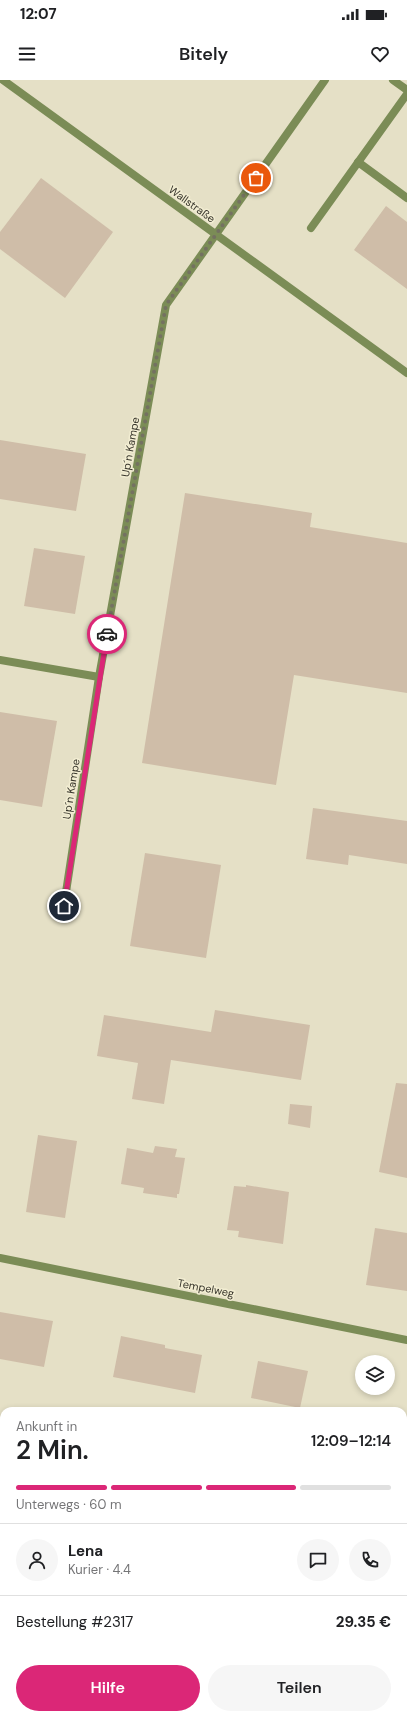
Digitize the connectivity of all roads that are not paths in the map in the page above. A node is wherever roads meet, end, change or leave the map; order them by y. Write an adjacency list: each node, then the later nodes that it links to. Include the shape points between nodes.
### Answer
1 (3, 80): 9 (street, Wallstraße)
2 (325, 80): 9 (street, Up´n Kampe)
3 (394, 80): 4 (street)
4 (407, 90)
5 (407, 94): 6 (street)
6 (358, 162): 7 (street); 8 (street)
7 (407, 198)
8 (311, 228)
9 (216, 235): 10 (street, Wallstraße); 12 (street, Up´n Kampe, via 166,305)
10 (407, 374)
11 (0, 660): 12 (street)
12 (99, 677): 13 (street, Up´n Kampe)
13 (64, 906)
14 (0, 1258): 15 (street, Tempelweg)
15 (407, 1340)

